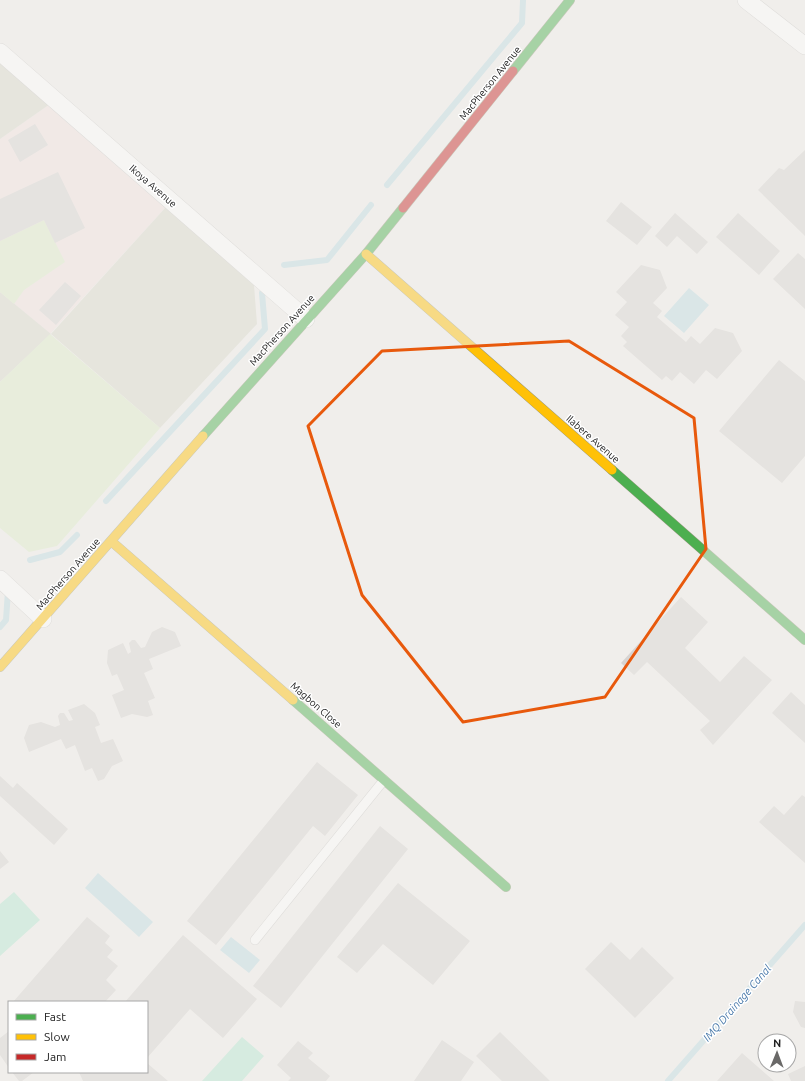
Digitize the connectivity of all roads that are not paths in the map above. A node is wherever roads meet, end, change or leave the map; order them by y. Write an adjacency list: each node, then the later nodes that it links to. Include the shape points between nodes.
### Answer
1 (570, 0): 5 (street, MacPherson Avenue)
2 (746, 0): 3 (street)
3 (805, 46)
4 (0, 52): 6 (street, Ikoya Avenue)
5 (366, 254): 6 (street, MacPherson Avenue); 10 (street, Ilabere Avenue)
6 (306, 319): 7 (street, MacPherson Avenue)
7 (111, 541): 9 (street, MacPherson Avenue); 12 (street, Magbon Close)
8 (0, 579): 9 (street)
9 (43, 619): 11 (street, MacPherson Avenue)
10 (805, 640)
11 (0, 667)
12 (384, 780): 13 (street, Magbon Close); 14 (lane)
13 (506, 886)
14 (255, 940)

